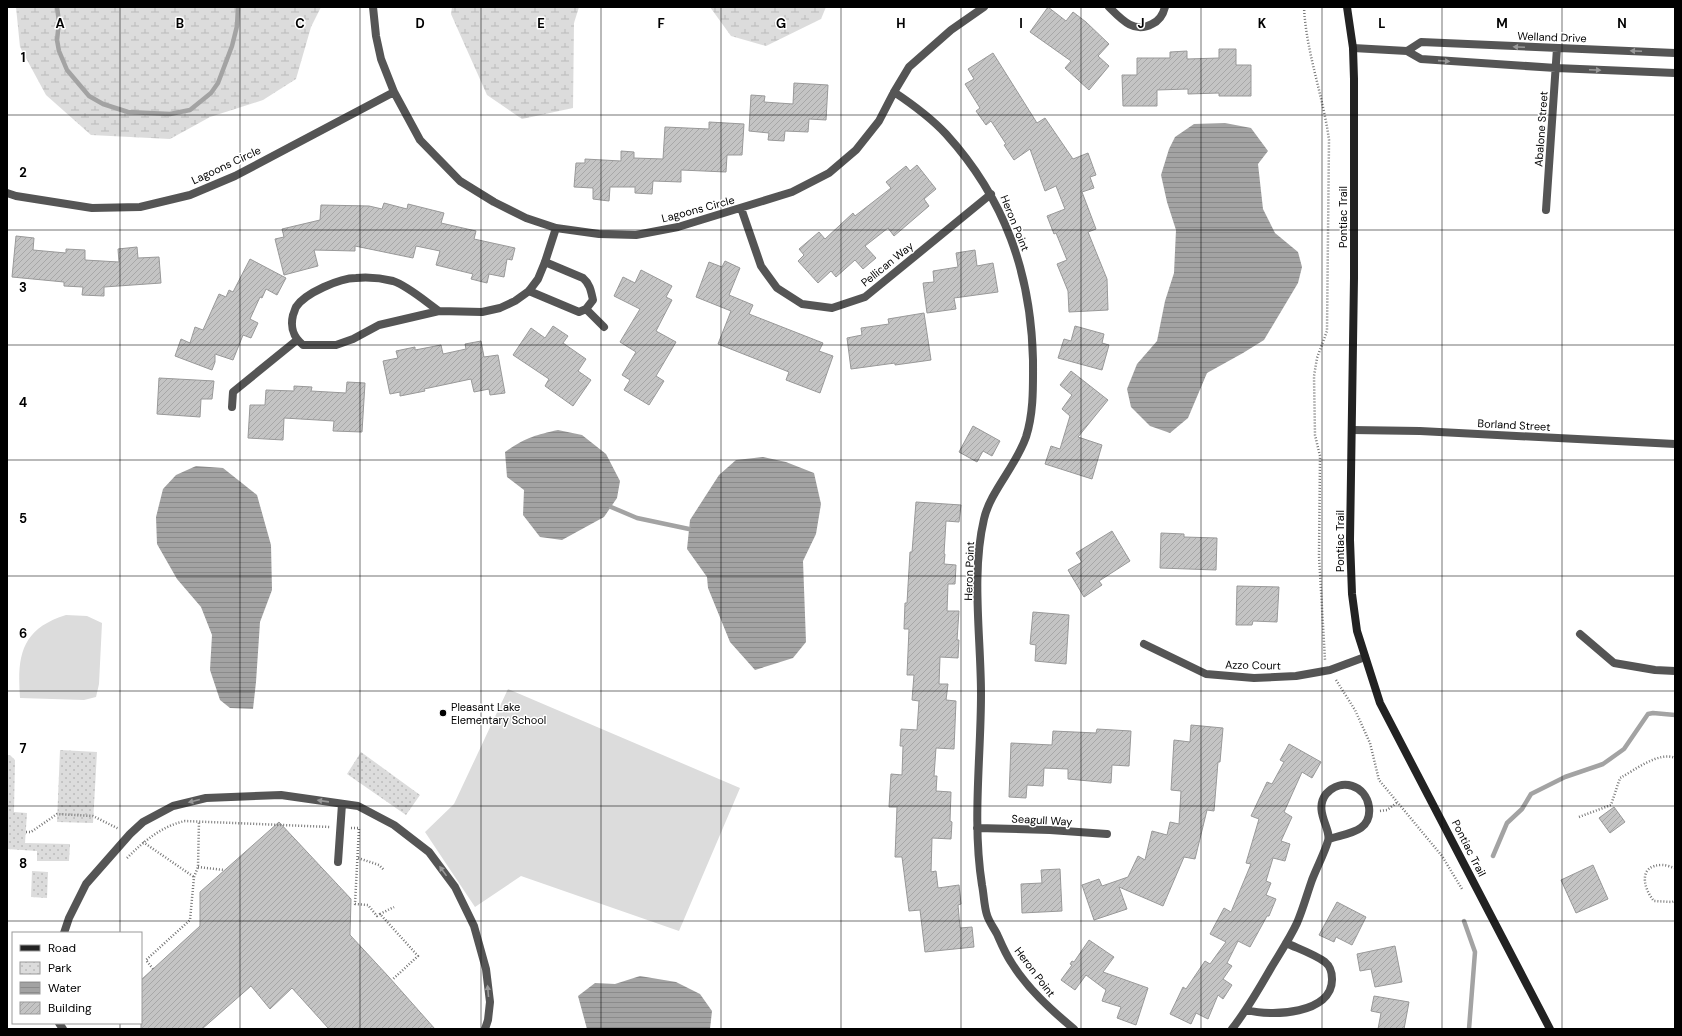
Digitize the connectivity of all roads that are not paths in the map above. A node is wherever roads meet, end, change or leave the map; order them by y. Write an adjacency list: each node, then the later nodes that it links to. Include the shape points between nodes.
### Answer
1 (373, 7): 12 (street, Lagoons Circle, via 381,59)
2 (984, 7): 13 (street, Lagoons Circle, via 951,30 909,67)
3 (1109, 7): 4 (street, via 1128,24 1145,28 1159,21)
4 (1165, 7)
5 (1347, 7): 6 (main road, Pontiac Trail)
6 (1353, 48): 8 (street); 26 (main road, Pontiac Trail)
7 (1558, 48): 8 (street, Welland Drive, one-way to 8, via 1421,42); 9 (street, Welland Drive, one-way to 7); 10 (street, Abalone Street)
8 (1407, 51): 10 (street, one-way to 10, via 1420,59)
9 (1675, 53)
10 (1556, 68): 11 (street, one-way to 11); 17 (street, Abalone Street)
11 (1675, 73)
12 (394, 92): 14 (street, Lagoons Circle, via 235,176 190,195 140,207 92,208 16,196); 18 (street, Lagoons Circle, via 420,140 460,181 526,218)
13 (894, 92): 15 (street, Heron Point, via 945,133); 16 (street, Lagoons Circle, via 879,121 856,150 829,173 792,192)
14 (7, 192)
15 (991, 194): 16 (street, Pellican Way, via 865,297 832,308 802,304 777,288 761,266); 33 (street, Heron Point, via 1013,244 1028,297 1033,396 1026,436 984,516 979,549 981,696)
16 (741, 208): 18 (street, Lagoons Circle, via 678,227 636,235 599,234)
17 (1546, 210)
18 (556, 228): 19 (street)
19 (545, 262): 20 (street); 21 (street, via 588,282 592,300)
20 (529, 291): 21 (street, via 579,312); 22 (street, via 500,308 482,312)
21 (586, 309): 23 (street)
22 (439, 311): 24 (street, via 379,325 353,339 336,344 303,345); 24 (street, via 394,282 355,278 332,283 305,298 296,307 292,332)
23 (604, 327)
24 (297, 340): 25 (street, via 233,392)
25 (232, 407)
26 (1352, 430): 27 (street, Borland Street); 30 (main road, Pontiac Trail, via 1352,594 1357,631)
27 (1675, 444)
28 (1580, 634): 31 (street, via 1614,663)
29 (1144, 644): 30 (street, Azzo Court, via 1206,674 1296,676 1330,670)
30 (1364, 657): 43 (main road, Pontiac Trail, via 1380,702 1400,743)
31 (1675, 671)
32 (342, 804): 36 (street); 37 (street, one-way to 37, via 281,795 206,798 173,806 143,822 86,884); 40 (street, one-way to 32, via 490,1002 486,969 474,926 455,887 429,852 394,825 358,806)
33 (977, 828): 34 (street, Seagull Way); 41 (street, Heron Point, via 979,864 987,916 1010,961 1047,1007)
34 (1106, 834)
35 (1329, 839): 35 (street, via 1321,812 1326,794 1342,785 1361,789 1368,800 1366,822 1361,829); 38 (street, via 1297,922)
36 (338, 862)
37 (64, 932)
38 (1286, 943): 39 (street); 39 (street, via 1326,963 1332,981 1326,998 1308,1008 1284,1013 1258,1013)
39 (1247, 1010): 42 (street)
40 (486, 1029)
41 (1074, 1029)
42 (1232, 1029)
43 (1550, 1029)

